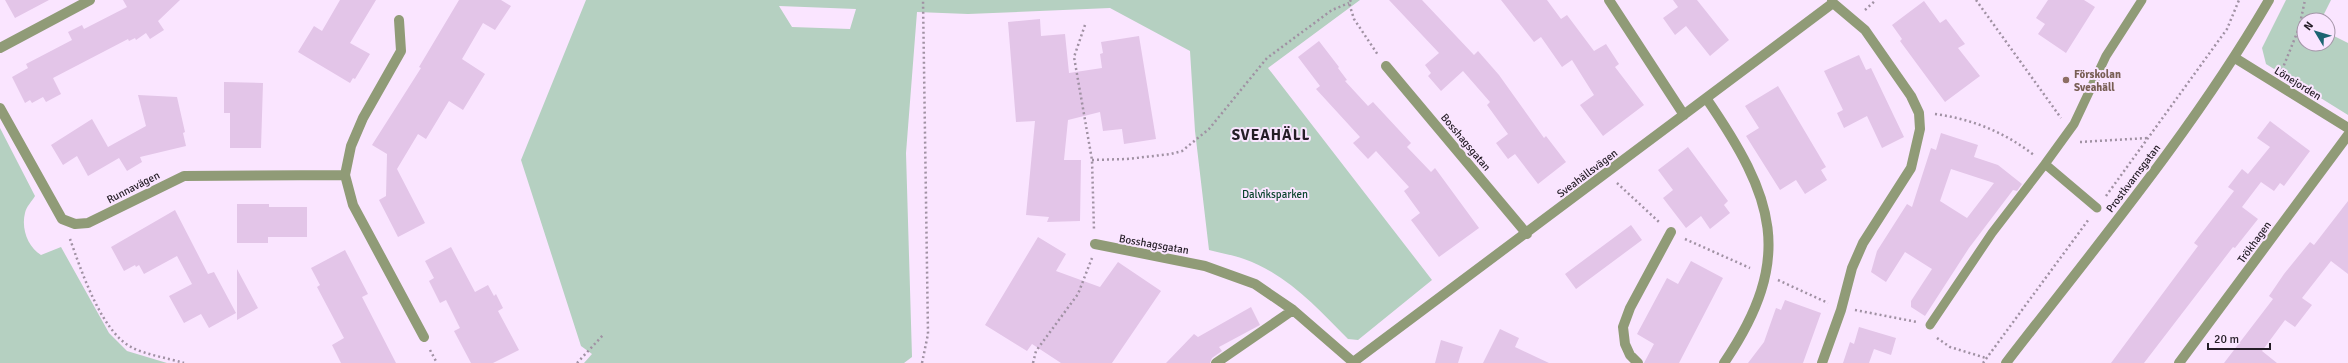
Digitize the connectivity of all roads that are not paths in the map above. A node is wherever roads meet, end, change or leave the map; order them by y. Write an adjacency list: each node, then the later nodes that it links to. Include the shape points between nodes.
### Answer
1 (90, 0): 7 (street)
2 (1609, 0): 12 (street)
3 (2142, 0): 15 (lane, via 2106,56 2074,124)
4 (2269, 0): 8 (street, Prostkvarnsgatan)
5 (1833, 1): 10 (street, Sveahällsvägen); 28 (street, via 1866,30 1910,96 1919,113 1920,130 1911,168 1862,243)
6 (399, 20): 16 (street, via 401,50 363,118 351,146)
7 (0, 48)
8 (2235, 58): 13 (street, Lönejorden); 29 (street, Prostkvarnsgatan, via 2150,177)
9 (1386, 66): 19 (street, Bosshagsgatan)
10 (1706, 98): 12 (street, Sveahällsvägen); 27 (street, via 1730,133 1753,176 1765,208 1769,247 1766,274 1759,299)
11 (0, 108): 16 (street, Runnavägen, via 62,219 75,224 88,223 184,176)
12 (1684, 115): 19 (street, Sveahällsvägen)
13 (2348, 128)
14 (2348, 135): 30 (street, Trökhagen)
15 (2045, 164): 17 (lane); 22 (lane, via 1984,245)
16 (345, 175): 23 (street, via 354,205)
17 (2097, 208)
18 (1671, 232): 26 (street, via 1630,308 1623,327 1625,344 1630,355)
19 (1527, 234): 25 (street, Sveahällsvägen)
20 (1095, 244): 21 (street, Bosshagsgatan, via 1205,266 1255,284)
21 (1293, 310): 24 (street); 25 (street, Bosshagsgatan)
22 (1930, 325)
23 (424, 337)
24 (1216, 363)
25 (1352, 363)
26 (1638, 363)
27 (1724, 363)
28 (1822, 363)
29 (2006, 363)
30 (2179, 363)

